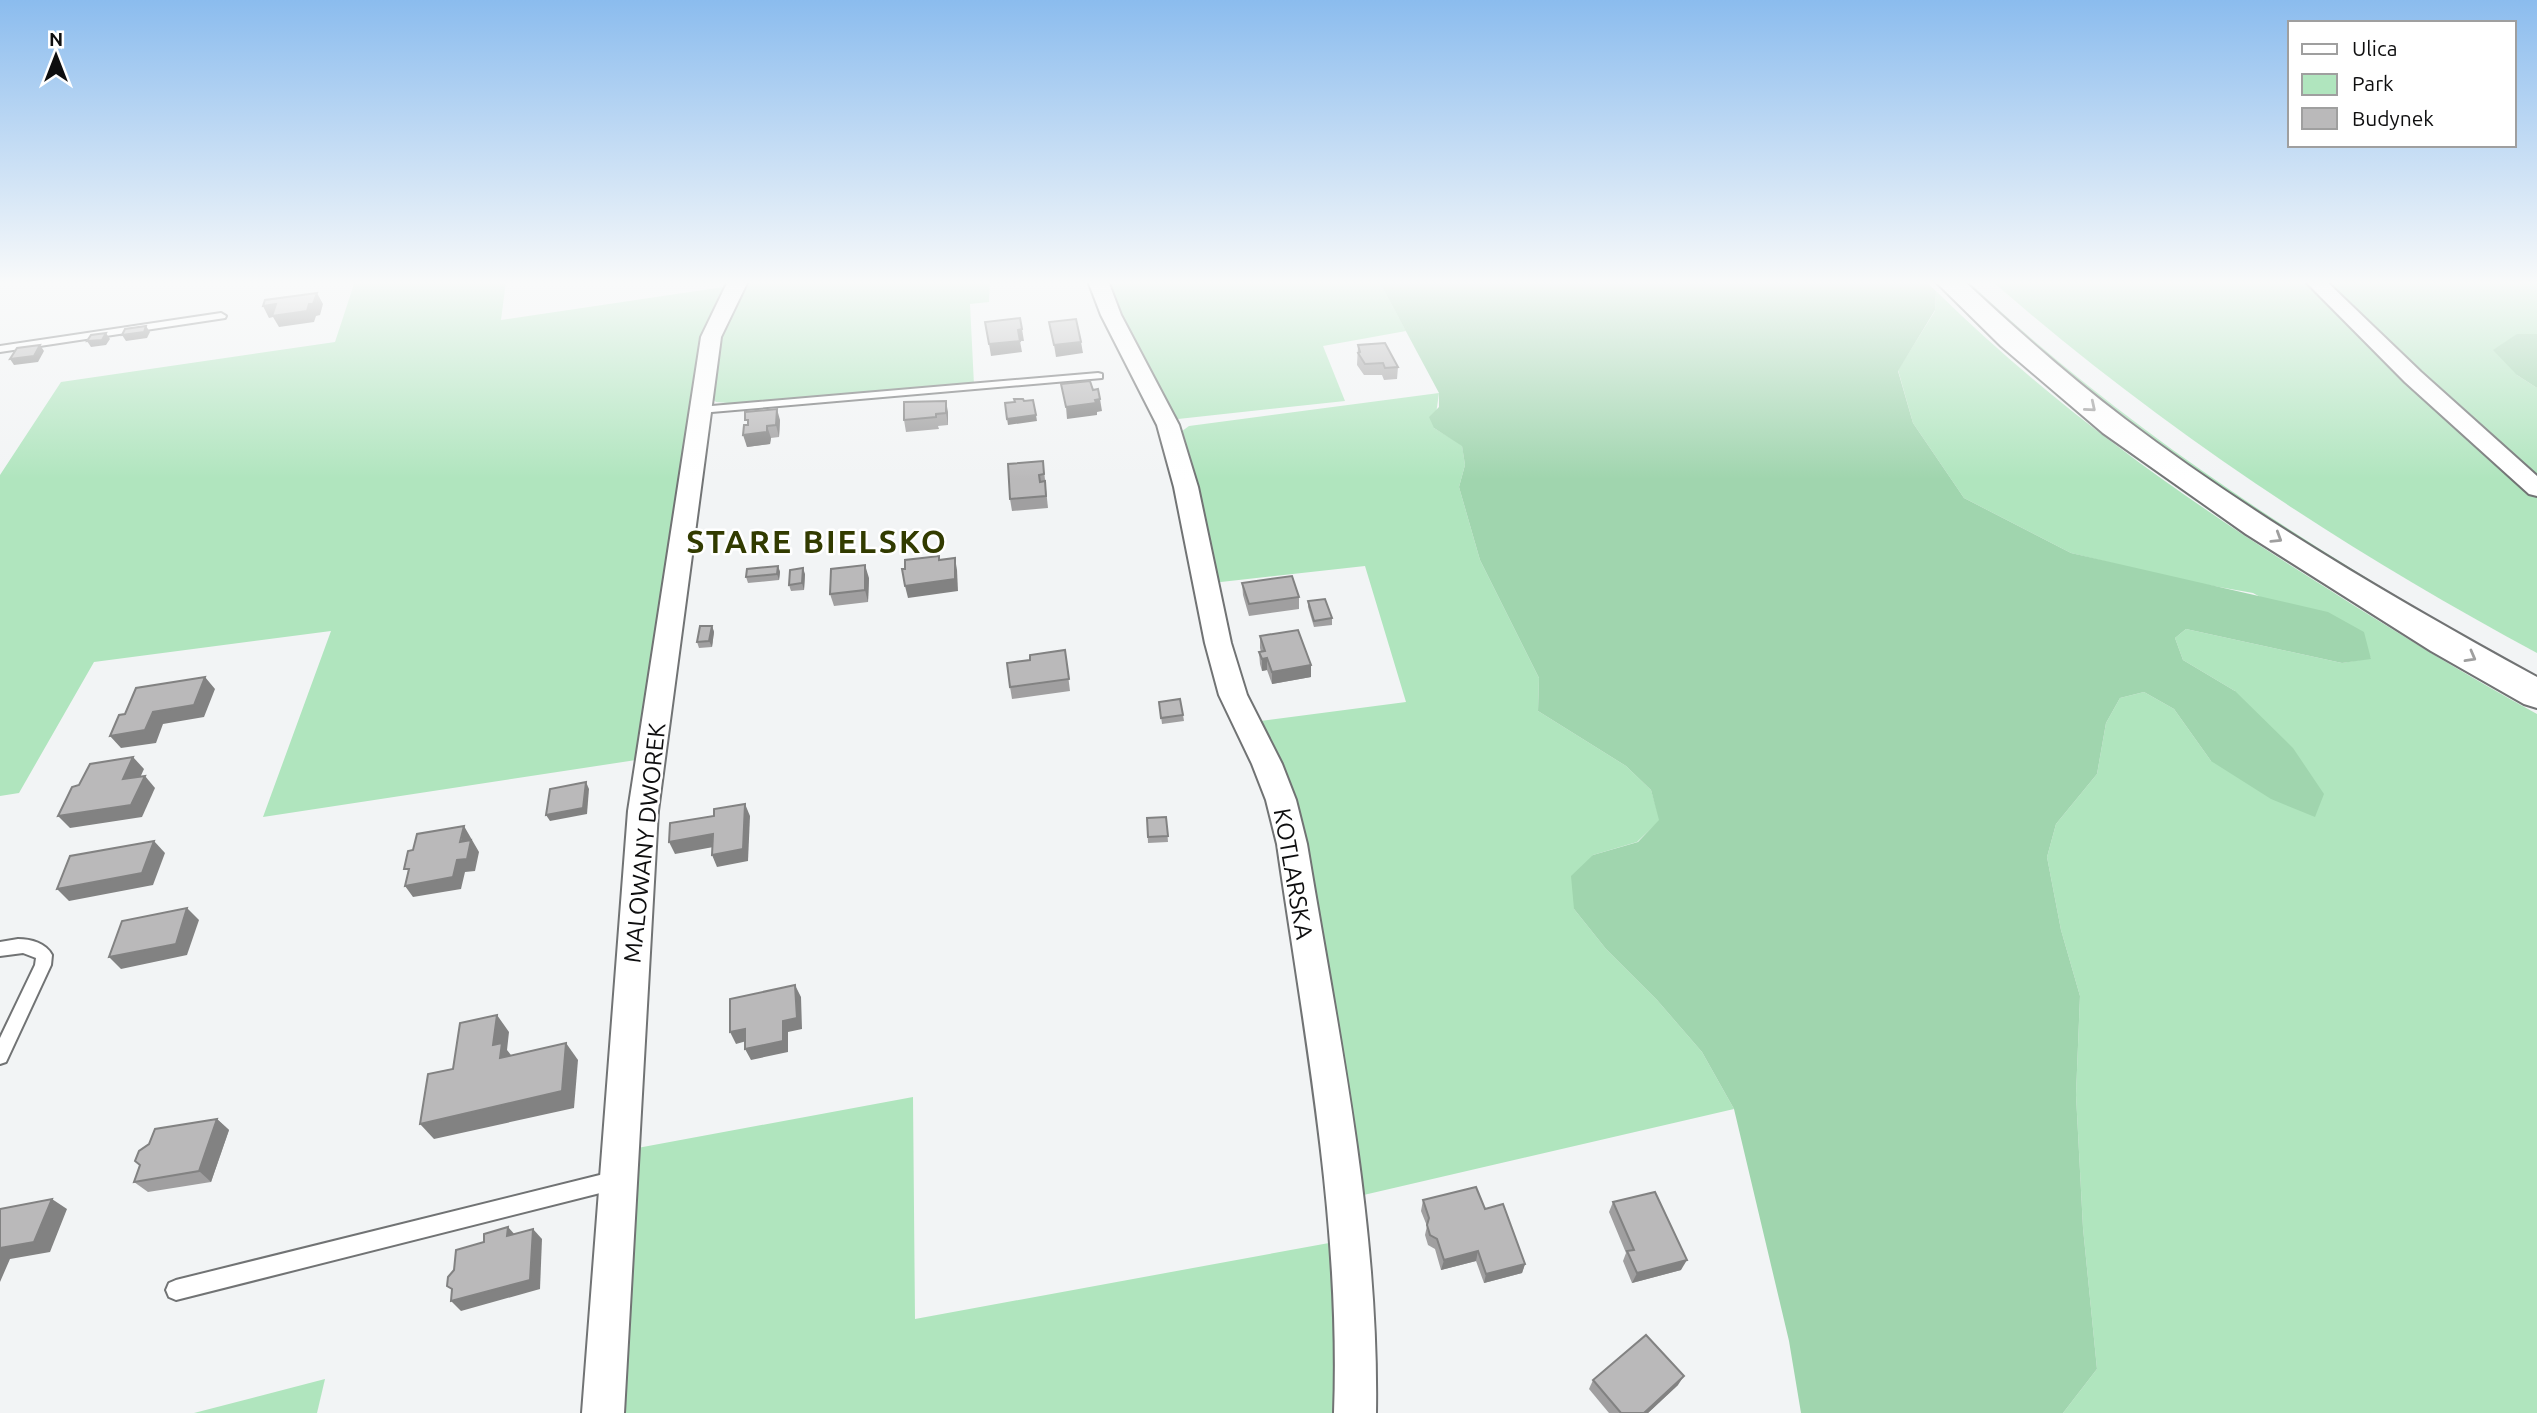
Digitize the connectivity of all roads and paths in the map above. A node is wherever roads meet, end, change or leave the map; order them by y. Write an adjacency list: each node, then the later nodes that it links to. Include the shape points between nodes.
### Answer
1 (710, 347): 7 (street, MALOWANY DWOREK)
2 (1128, 347): 16 (street, KOTLARSKA, via 1168,425 1233,695 1267,764 1292,844 1346,1198 1357,1340)
3 (2019, 347): 10 (main road, one-way to 10, via 2114,426 2247,519 2444,642)
4 (2056, 347): 9 (main road, via 2151,422 2291,520)
5 (2382, 347): 8 (street)
6 (1098, 376): 7 (lane)
7 (700, 410): 13 (street, MALOWANY DWOREK, via 643,811)
8 (2537, 489)
9 (2537, 663)
10 (2537, 694)
11 (0, 949): 12 (lane, via 22,945 44,955 44,965)
12 (0, 1056)
13 (618, 1180): 14 (lane); 15 (street, MALOWANY DWOREK)
14 (176, 1290)
15 (603, 1413)
16 (1355, 1413)

